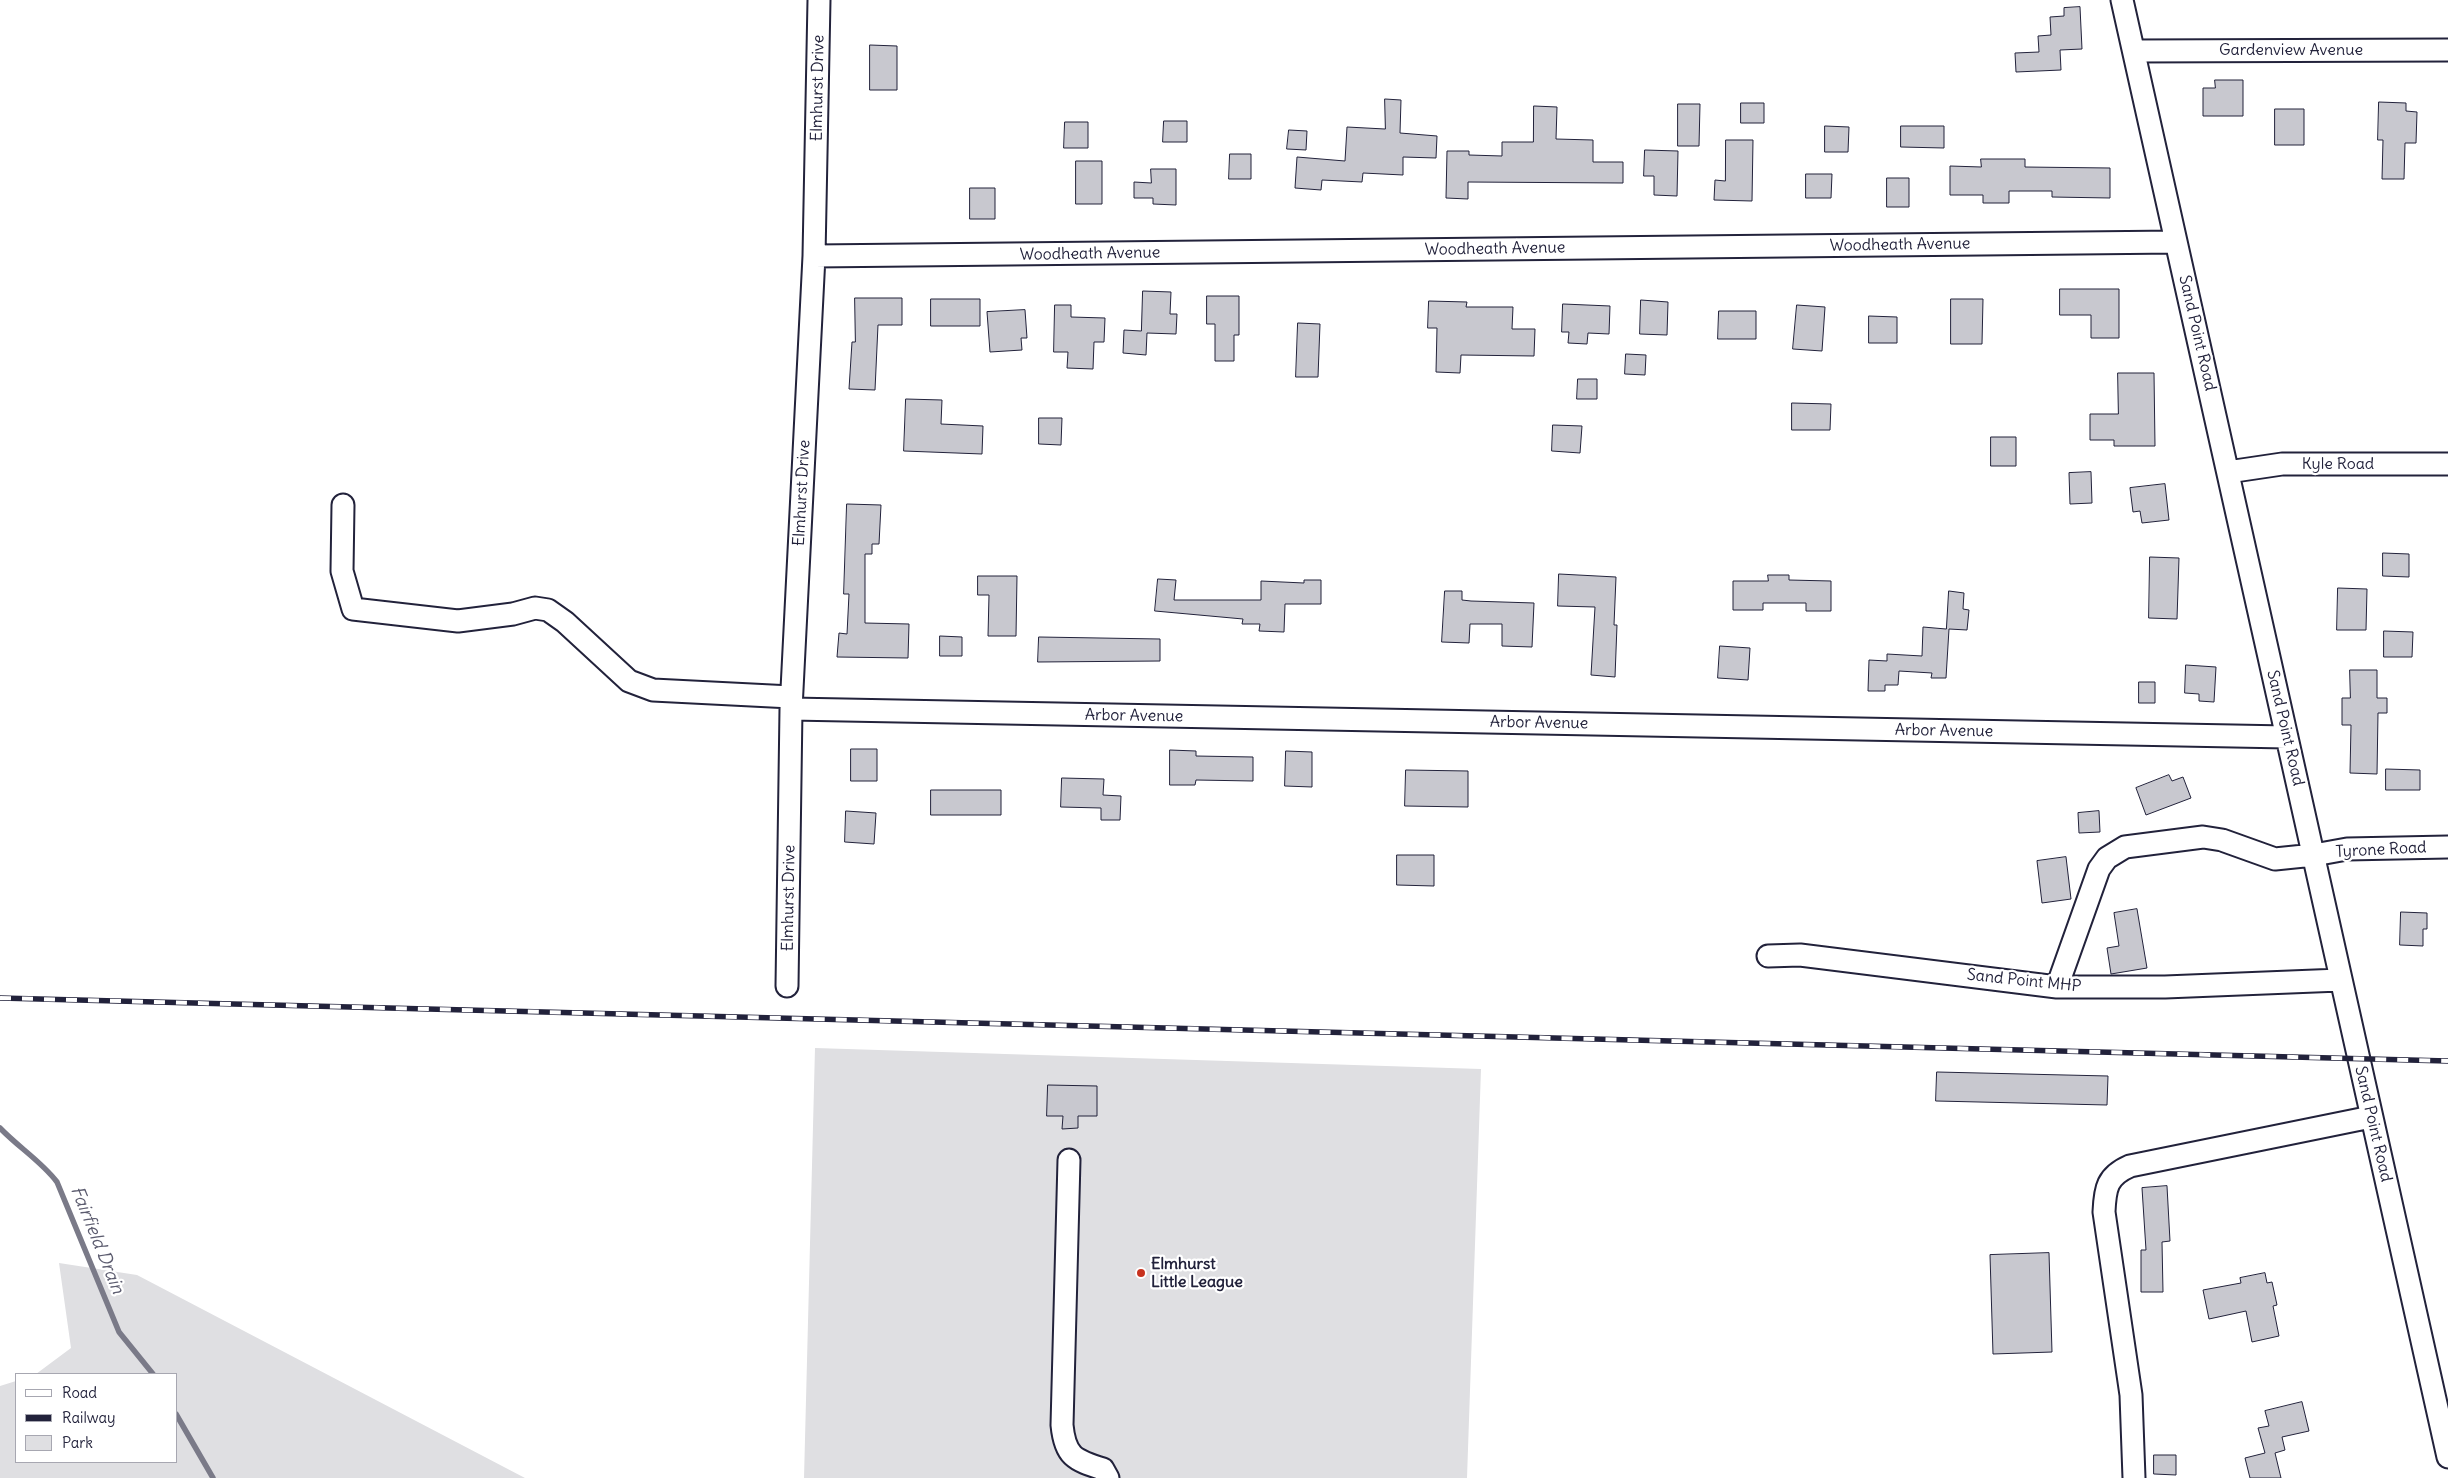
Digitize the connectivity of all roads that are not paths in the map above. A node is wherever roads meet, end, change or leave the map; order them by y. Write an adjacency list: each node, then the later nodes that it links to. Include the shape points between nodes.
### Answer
1 (820, 0): 6 (street, Elmhurst Drive)
2 (2122, 0): 4 (street, Sand Point Road)
3 (2448, 50): 4 (street, Gardenview Avenue)
4 (2134, 51): 5 (street, Sand Point Road)
5 (2176, 242): 6 (street, Woodheath Avenue); 8 (street, Sand Point Road)
6 (814, 256): 10 (street, Elmhurst Drive)
7 (2448, 464): 8 (street, Kyle Road, via 2282,464)
8 (2228, 472): 11 (street, Sand Point Road)
9 (343, 506): 10 (street, Arbor Avenue, via 342,571 353,609 458,622 535,608 548,610 629,682 653,690)
10 (791, 703): 11 (street, Arbor Avenue); 16 (street, Elmhurst Drive)
11 (2287, 737): 13 (street, Sand Point Road)
12 (2448, 847): 13 (street, Tyrone Road, via 2347,849)
13 (2314, 855): 15 (street, Sand Point Road); 17 (street, Tyrone Road, via 2275,859 2222,840 2203,837 2125,847 2107,858 2100,869)
14 (1768, 956): 17 (street, Sand Point MHP, via 1800,955)
15 (2340, 980): 17 (street, Sand Point MHP, via 2146,988); 18 (street, Sand Point Road)
16 (787, 986)
17 (2057, 987)
18 (2371, 1117): 20 (street, Sand Point Road); 22 (street, via 2130,1166 2118,1171 2109,1181 2104,1212 2131,1395)
19 (1069, 1160): 21 (street, via 1064,1443 1078,1460 1103,1469)
20 (2448, 1457)
21 (1108, 1478)
22 (2134, 1478)

